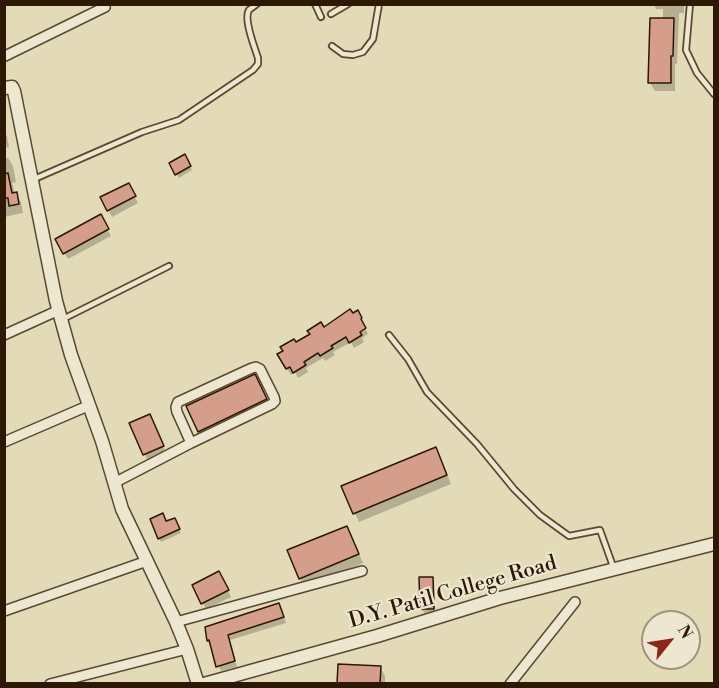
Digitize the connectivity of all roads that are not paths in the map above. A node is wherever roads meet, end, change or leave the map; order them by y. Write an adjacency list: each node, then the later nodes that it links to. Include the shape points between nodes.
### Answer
1 (104, 4): 10 (street, via 105,7)
2 (257, 4): 13 (lane, via 247,14 258,58 253,70 179,120)
3 (315, 4): 8 (lane)
4 (348, 4): 7 (lane)
5 (379, 4): 9 (lane, via 373,39 363,52 343,54)
6 (690, 4): 12 (lane, via 686,50 697,73)
7 (331, 14)
8 (321, 17)
9 (332, 46)
10 (5, 56)
11 (4, 88): 13 (street, via 12,87 14,91)
12 (714, 94)
13 (32, 180): 15 (street)
14 (169, 266): 15 (lane)
15 (60, 315): 16 (street); 18 (street)
16 (4, 334)
17 (389, 335): 24 (lane, via 428,392 540,515 569,536 600,530)
18 (90, 405): 19 (street); 21 (street)
19 (4, 442)
20 (190, 443): 20 (street, via 177,412 178,402 252,368 260,369 274,397 272,404); 21 (street)
21 (114, 483): 23 (street)
22 (714, 544): 24 (street, D.Y. Patil College Road)
23 (147, 561): 27 (street); 28 (street)
24 (614, 569): 32 (street, D.Y. Patil College Road)
25 (362, 571): 28 (street)
26 (575, 602): 33 (street)
27 (4, 611)
28 (176, 622): 29 (street)
29 (187, 649): 30 (street); 31 (street)
30 (50, 684)
31 (198, 684)
32 (204, 684)
33 (510, 684)

